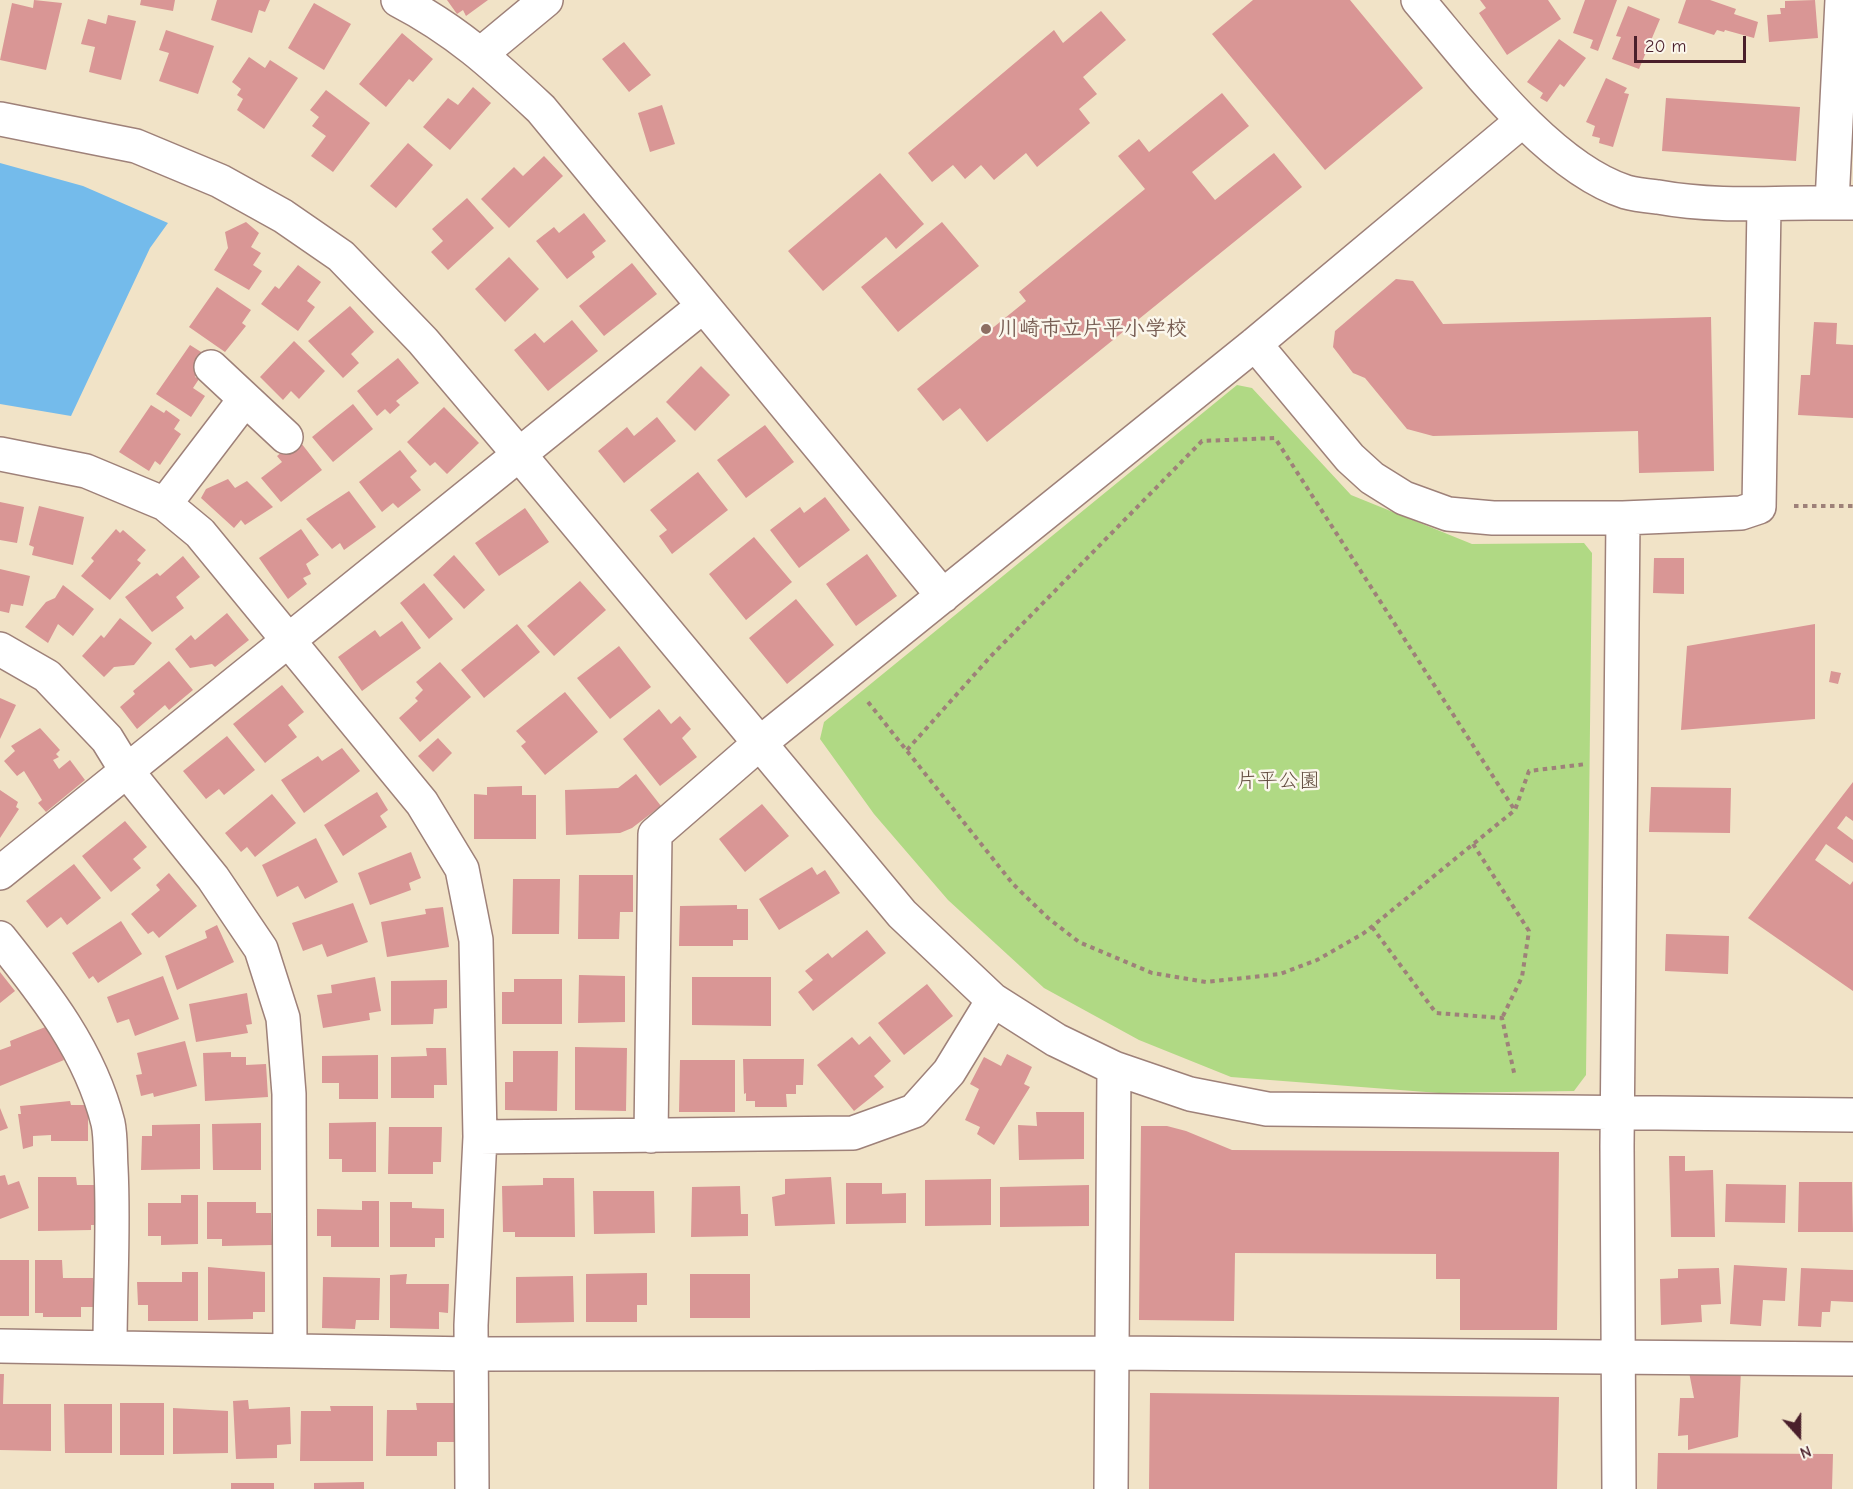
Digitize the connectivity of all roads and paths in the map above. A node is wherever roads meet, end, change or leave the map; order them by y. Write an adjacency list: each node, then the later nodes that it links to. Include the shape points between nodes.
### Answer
1 (398, 0): 5 (street)
2 (546, 0): 5 (street)
3 (1418, 0): 7 (street)
4 (1842, 0): 8 (street)
5 (482, 53): 10 (street, via 541,109)
6 (0, 119): 15 (street, via 136,146 220,181 283,216 341,256 383,298)
7 (1522, 121): 9 (street, via 1582,169 1626,192 1691,203); 11 (street)
8 (1842, 203): 9 (street)
9 (1764, 206): 19 (street)
10 (702, 307): 15 (street); 21 (street)
11 (1255, 344): 20 (street, via 1350,458 1404,498 1448,514 1482,518); 21 (street)
12 (211, 367): 13 (street)
13 (245, 399): 14 (street); 17 (street)
14 (286, 437)
15 (518, 453): 22 (street); 25 (street)
16 (0, 454): 17 (street, via 86,471)
17 (165, 504): 22 (street, via 200,533)
18 (1853, 506): 19 (path)
19 (1759, 507): 20 (street, via 1741,513)
20 (1623, 518): 27 (street)
21 (943, 596): 24 (street)
22 (288, 641): 28 (street); 41 (street, via 422,803 462,869 476,940)
23 (0, 649): 28 (street, via 47,676 107,739)
24 (846, 673): 25 (street); 26 (path)
25 (760, 743): 34 (street, via 902,914); 40 (street, via 655,834)
26 (907, 750): 29 (path, via 991,656 1202,441 1275,438); 32 (path, via 1013,884 1048,918 1079,942 1152,973 1206,982 1280,974 1317,960)
27 (1622, 760): 29 (path, via 1529,771); 38 (street)
28 (126, 770): 31 (street); 44 (street, via 213,878 261,949 283,1018 289,1106)
29 (1515, 810): 30 (path)
30 (1473, 844): 32 (path); 35 (path, via 1529,931 1522,977)
31 (0, 873)
32 (1372, 927): 35 (path, via 1436,1012)
33 (0, 938): 43 (street, via 52,1003 76,1043 108,1124 112,1191)
34 (993, 1000): 36 (street, via 1056,1040); 40 (street, via 949,1072 914,1110 853,1132)
35 (1502, 1018): 37 (path)
36 (1114, 1068): 38 (street, via 1190,1094 1267,1109); 45 (street)
37 (1516, 1082)
38 (1618, 1113): 39 (street); 47 (street)
39 (1853, 1115)
40 (651, 1136): 41 (street)
41 (480, 1137): 46 (street)
42 (0, 1346): 43 (street)
43 (110, 1347): 44 (street)
44 (290, 1351): 46 (street)
45 (1112, 1353): 46 (street); 47 (street); 50 (street)
46 (472, 1354): 49 (street)
47 (1620, 1357): 48 (street); 51 (street)
48 (1853, 1359)
49 (472, 1489)
50 (1111, 1489)
51 (1619, 1489)

